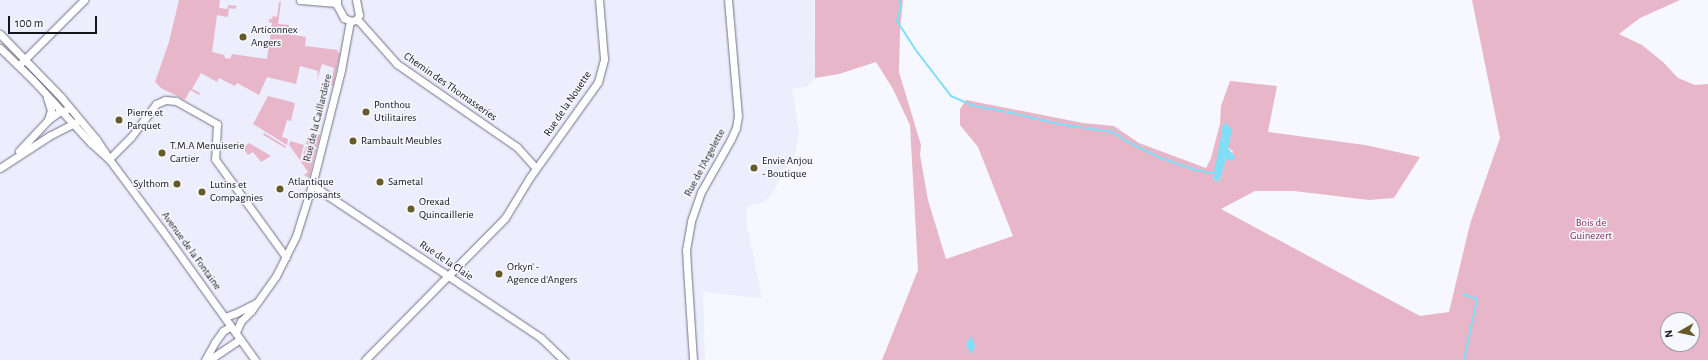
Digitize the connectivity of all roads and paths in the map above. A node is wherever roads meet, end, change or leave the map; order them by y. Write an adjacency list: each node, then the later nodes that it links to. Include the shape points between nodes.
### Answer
1 (84, 0): 10 (street)
2 (300, 0): 6 (street)
3 (356, 0): 7 (street, Rue de la Caillardière, via 359,12)
4 (599, 0): 20 (street, Rue de la Nouette, via 604,59 598,82)
5 (728, 0): 33 (street, Rue de l'Argelette, via 738,116 736,128 701,192 691,221 686,250)
6 (337, 1): 7 (street, Chemin des Thomasseries, via 344,18)
7 (353, 20): 20 (street, Chemin des Thomasseries, via 397,64 516,147); 21 (street, Rue de la Caillardière)
8 (0, 34): 10 (street, Avenue de la Fontaine)
9 (0, 48): 11 (street, Avenue de la Fontaine)
10 (25, 59): 11 (street); 13 (street, Avenue de la Fontaine)
11 (18, 66): 12 (street, Avenue de la Fontaine)
12 (27, 75): 14 (street, Avenue de la Fontaine); 15 (street, via 50,103 51,113)
13 (72, 110): 14 (street); 16 (street, Avenue de la Fontaine)
14 (63, 111): 15 (street); 16 (street, Avenue de la Fontaine)
15 (48, 120): 17 (street)
16 (77, 122): 17 (street); 18 (street, Avenue de la Fontaine, via 101,145)
17 (16, 156): 19 (street)
18 (108, 158): 22 (street, via 124,146 159,102 168,99 176,101 217,124 215,159); 25 (street, Avenue de la Fontaine)
19 (0, 168)
20 (536, 168): 23 (street, Rue de la Nouette, via 505,218)
21 (312, 184): 22 (street, Rue de la Caillardière, via 296,236); 23 (street, Rue de la Claie)
22 (286, 256): 24 (street, Rue de la Caillardière, via 276,276)
23 (448, 275): 31 (street, Rue de la Nouette); 32 (street, Rue de la Claie, via 541,338)
24 (256, 303): 25 (street, Rue de la Caillardière); 26 (street, Rue de la Caillardière)
25 (225, 317): 26 (street, Avenue de la Fontaine)
26 (233, 329): 27 (street, Avenue de la Fontaine); 28 (street, Rue de la Caillardière, via 223,331)
27 (240, 339): 29 (street); 30 (street, Avenue de la Fontaine)
28 (205, 360)
29 (209, 360)
30 (255, 360)
31 (366, 360)
32 (564, 360)
33 (693, 360)

